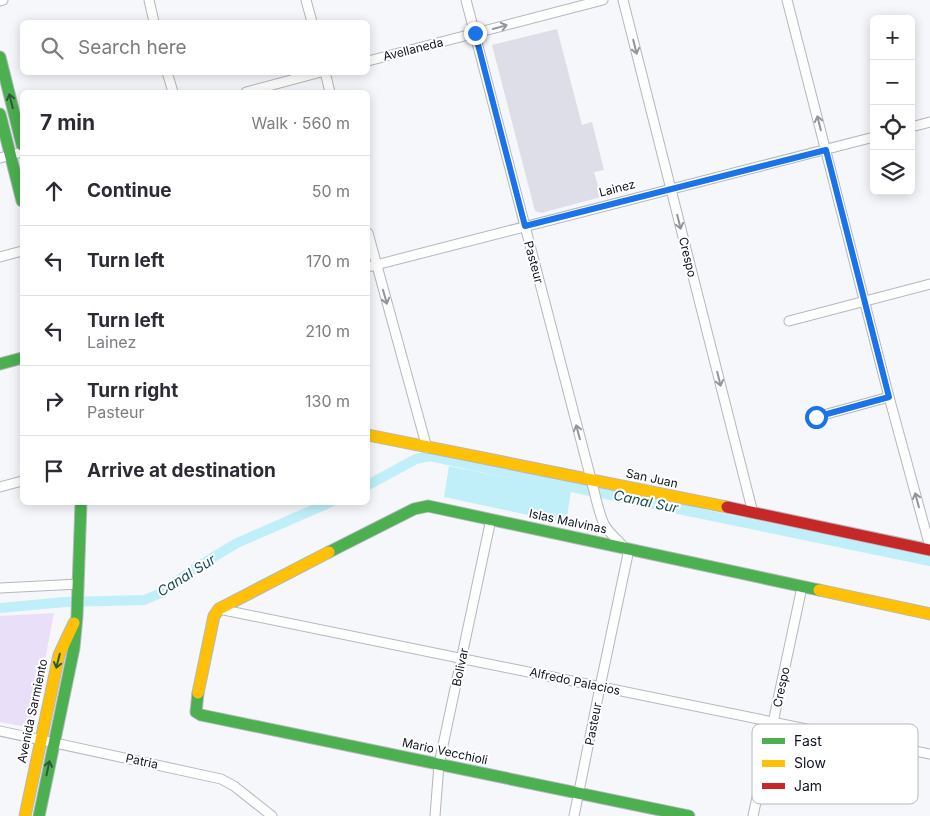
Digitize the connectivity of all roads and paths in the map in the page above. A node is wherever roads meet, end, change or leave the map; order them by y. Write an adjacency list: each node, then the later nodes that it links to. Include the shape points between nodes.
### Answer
1 (149, 0): 7 (street)
2 (306, 0): 8 (street)
3 (466, 0): 9 (street, Pasteur)
4 (603, 0): 9 (street, Avellaneda, one-way to 4)
5 (623, 0): 26 (street, Crespo, one-way to 26)
6 (787, 0): 23 (street, one-way to 6)
7 (154, 20)
8 (311, 20)
9 (475, 33): 11 (street, Avellaneda); 28 (street, Pasteur)
10 (0, 57): 21 (street, one-way to 10)
11 (370, 60)
12 (169, 75): 15 (street)
13 (310, 75): 16 (street)
14 (326, 75): 17 (street)
15 (172, 90)
16 (254, 90)
17 (330, 90)
18 (0, 114): 25 (street)
19 (930, 122): 20 (street)
20 (915, 126)
21 (20, 137)
22 (870, 138): 23 (street, Lainez)
23 (826, 150): 26 (street, Lainez); 34 (street)
24 (20, 152): 25 (street)
25 (5, 156): 27 (street)
26 (670, 188): 28 (street, Lainez); 47 (street, Crespo, one-way to 47)
27 (20, 196)
28 (525, 226): 32 (street, Lainez); 43 (street, Pasteur, one-way to 28)
29 (370, 249): 32 (street)
30 (20, 252): 31 (street)
31 (0, 257)
32 (372, 265): 42 (street, one-way to 42)
33 (930, 284): 34 (street)
34 (865, 302): 35 (street); 39 (street)
35 (789, 321)
36 (20, 358): 37 (street)
37 (5, 362): 38 (street)
38 (20, 364)
39 (889, 397): 40 (street); 52 (street, one-way to 39)
40 (816, 417)
41 (370, 435): 42 (street, San Juan)
42 (427, 448): 43 (street, San Juan)
43 (591, 479): 47 (street, San Juan); 49 (street, Pasteur)
44 (20, 482): 45 (street)
45 (0, 487)
46 (81, 505): 53 (street, Avenida Sarmiento)
47 (753, 513): 52 (street, San Juan)
48 (491, 519): 50 (street, Islas Malvinas); 56 (street, Islas Malvinas, via 420,507); 59 (street, Bolivar)
49 (603, 520): 50 (street, via 601,532); 51 (street, Pasteur, via 611,534)
50 (591, 540): 51 (street, Islas Malvinas)
51 (626, 548): 54 (street, Islas Malvinas); 60 (street, Pasteur, via 628,554)
52 (930, 549)
53 (78, 587): 55 (street); 58 (street, Avenida Sarmiento)
54 (802, 587): 57 (street, Islas Malvinas); 61 (street, Crespo)
55 (0, 588)
56 (219, 609): 59 (street, Alfredo Palacios); 66 (street, Mario Vecchioli, via 214,616 196,712)
57 (930, 614)
58 (77, 616): 64 (street, Avenida Sarmiento, one-way to 64, via 59,655); 65 (street, Avenida Sarmiento, via 74,648)
59 (462, 658): 60 (street, Alfredo Palacios); 66 (street, Bolivar)
60 (600, 687): 61 (street, Alfredo Palacios); 67 (street, Pasteur)
61 (773, 722): 62 (street, Alfredo Palacios)
62 (783, 724)
63 (0, 732): 64 (street, Patria)
64 (40, 739): 65 (street, Patria); 68 (street, Avenida Sarmiento)
65 (54, 742): 69 (street, Avenida Sarmiento, one-way to 65); 70 (street, Patria, via 221,779)
66 (439, 764): 67 (street, Mario Vecchioli); 71 (street, Bolivar)
67 (579, 793): 72 (street, Pasteur); 73 (street, Mario Vecchioli)
68 (25, 816)
69 (39, 816)
70 (272, 816)
71 (435, 816)
72 (574, 816)
73 (689, 816)

